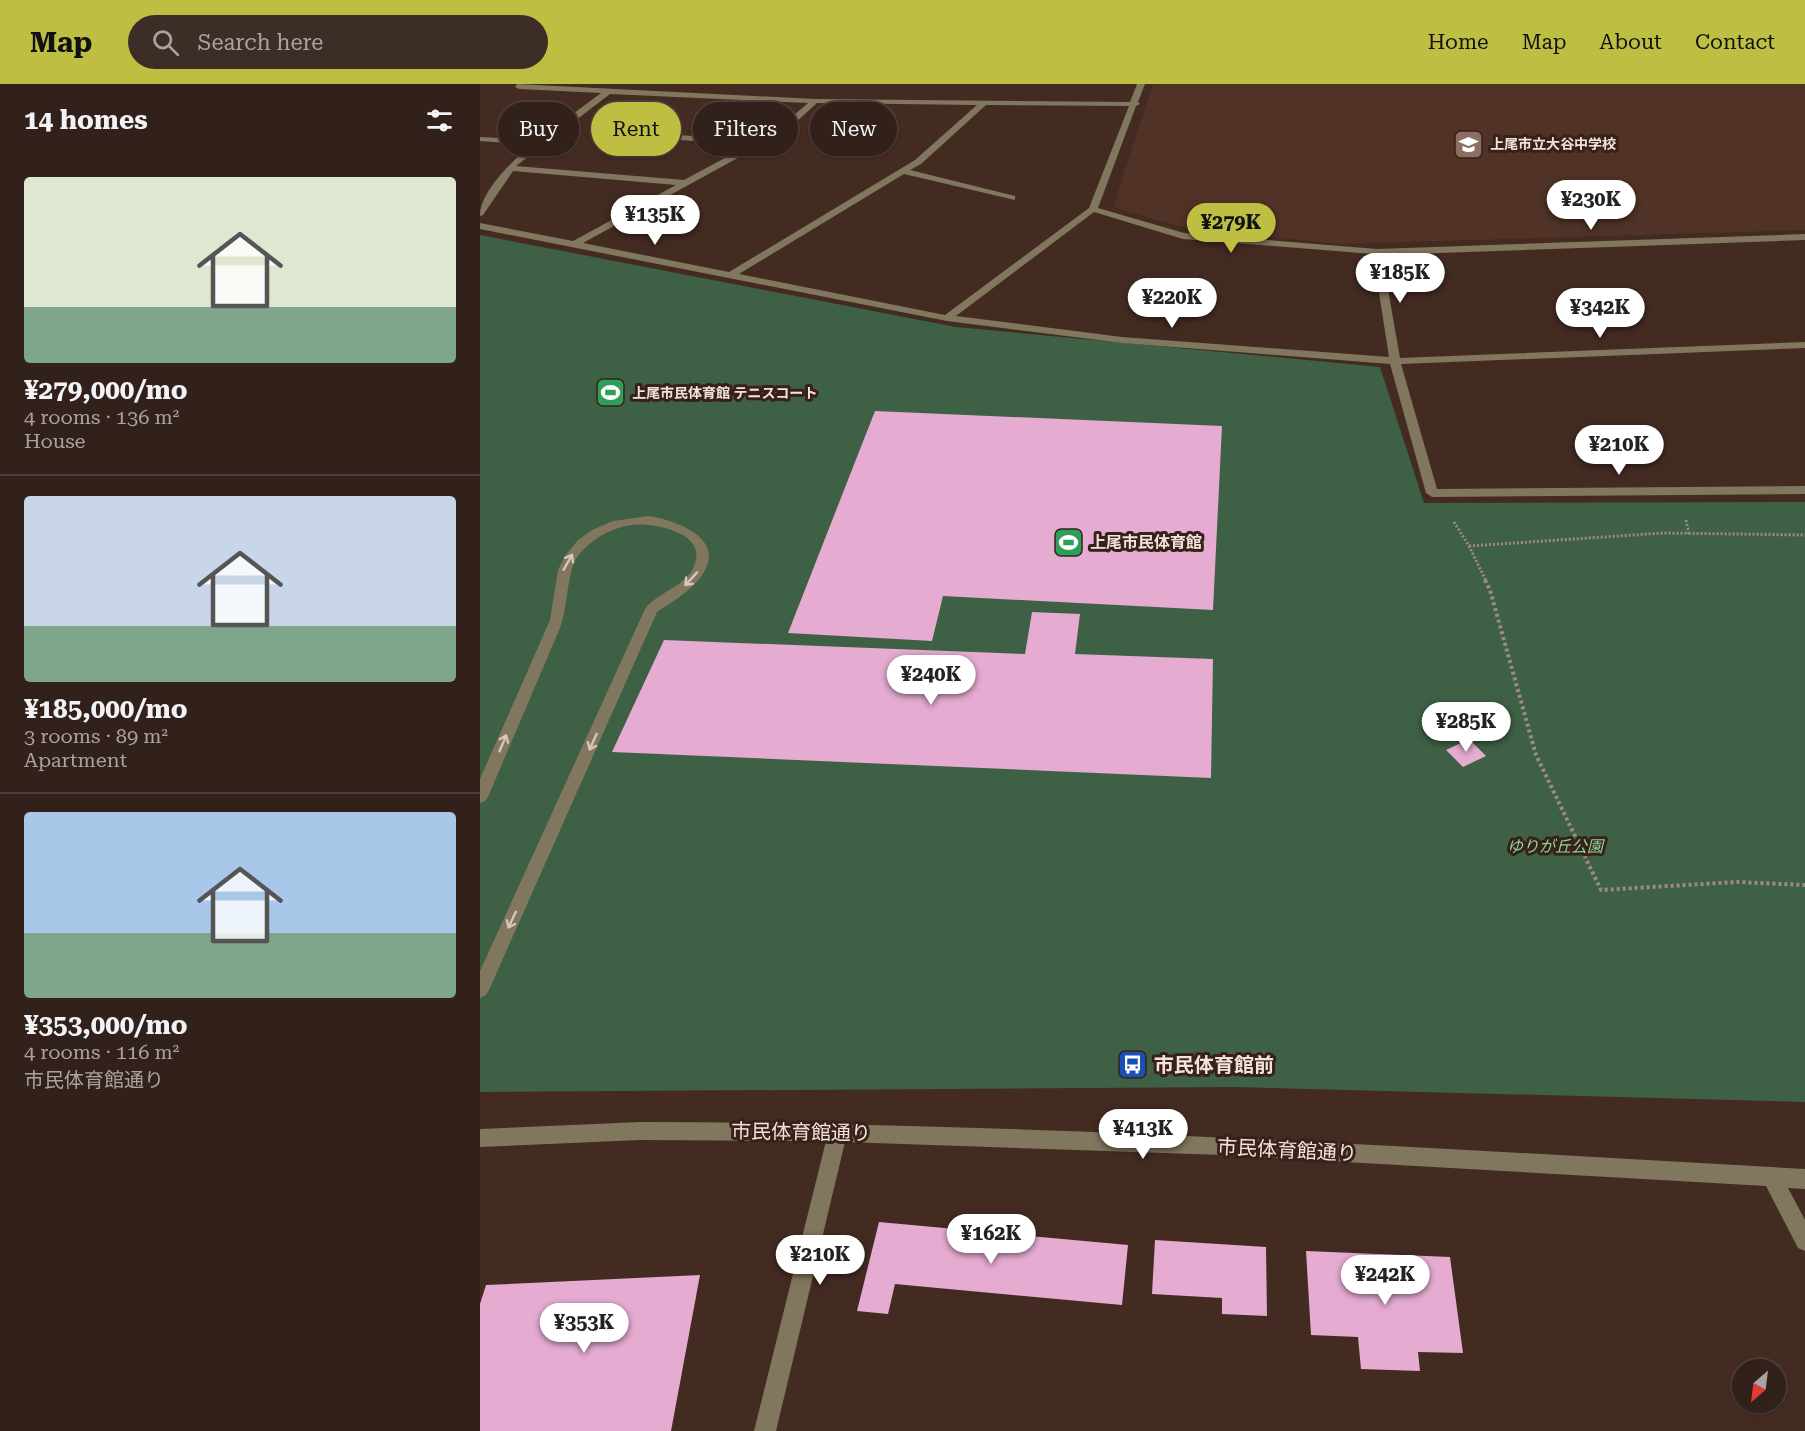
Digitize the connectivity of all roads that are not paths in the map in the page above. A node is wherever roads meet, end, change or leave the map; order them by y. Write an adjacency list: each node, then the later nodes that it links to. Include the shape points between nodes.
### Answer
1 (521, 84): 3 (street, via 519,87)
2 (1142, 84): 6 (street)
3 (607, 92): 4 (street); 7 (street)
4 (815, 101): 5 (street); 8 (street)
5 (985, 102): 6 (street); 14 (street, via 918,162)
6 (1136, 104): 17 (street)
7 (579, 113)
8 (798, 116)
9 (480, 139): 10 (street)
10 (498, 140)
11 (524, 156): 13 (street)
12 (735, 156): 15 (street)
13 (510, 168): 15 (street); 18 (street)
14 (902, 171): 16 (street); 23 (street)
15 (686, 183): 21 (street)
16 (1012, 198)
17 (1093, 209): 22 (street, via 1184,236); 24 (street)
18 (480, 213)
19 (480, 226): 21 (street)
20 (1805, 237): 22 (street)
21 (573, 245): 23 (street)
22 (1377, 252): 26 (street)
23 (732, 274): 24 (street)
24 (947, 318): 26 (street, via 1122,340)
25 (1805, 345): 26 (street)
26 (1395, 361): 27 (street, via 1432,493)
27 (1805, 490)
28 (480, 797): 29 (street, one-way to 29, via 559,612 563,571 571,555 584,541 612,525 638,520 665,522 687,531 700,545 703,559 696,576 652,609)
29 (480, 990)
30 (838, 1132): 31 (street, 市民体育館通り, via 636,1131); 32 (street, 市民体育館通り, via 1104,1139); 35 (street)
31 (480, 1138)
32 (1772, 1178): 33 (street, 市民体育館通り); 34 (street)
33 (1805, 1179)
34 (1805, 1241)
35 (765, 1431)

